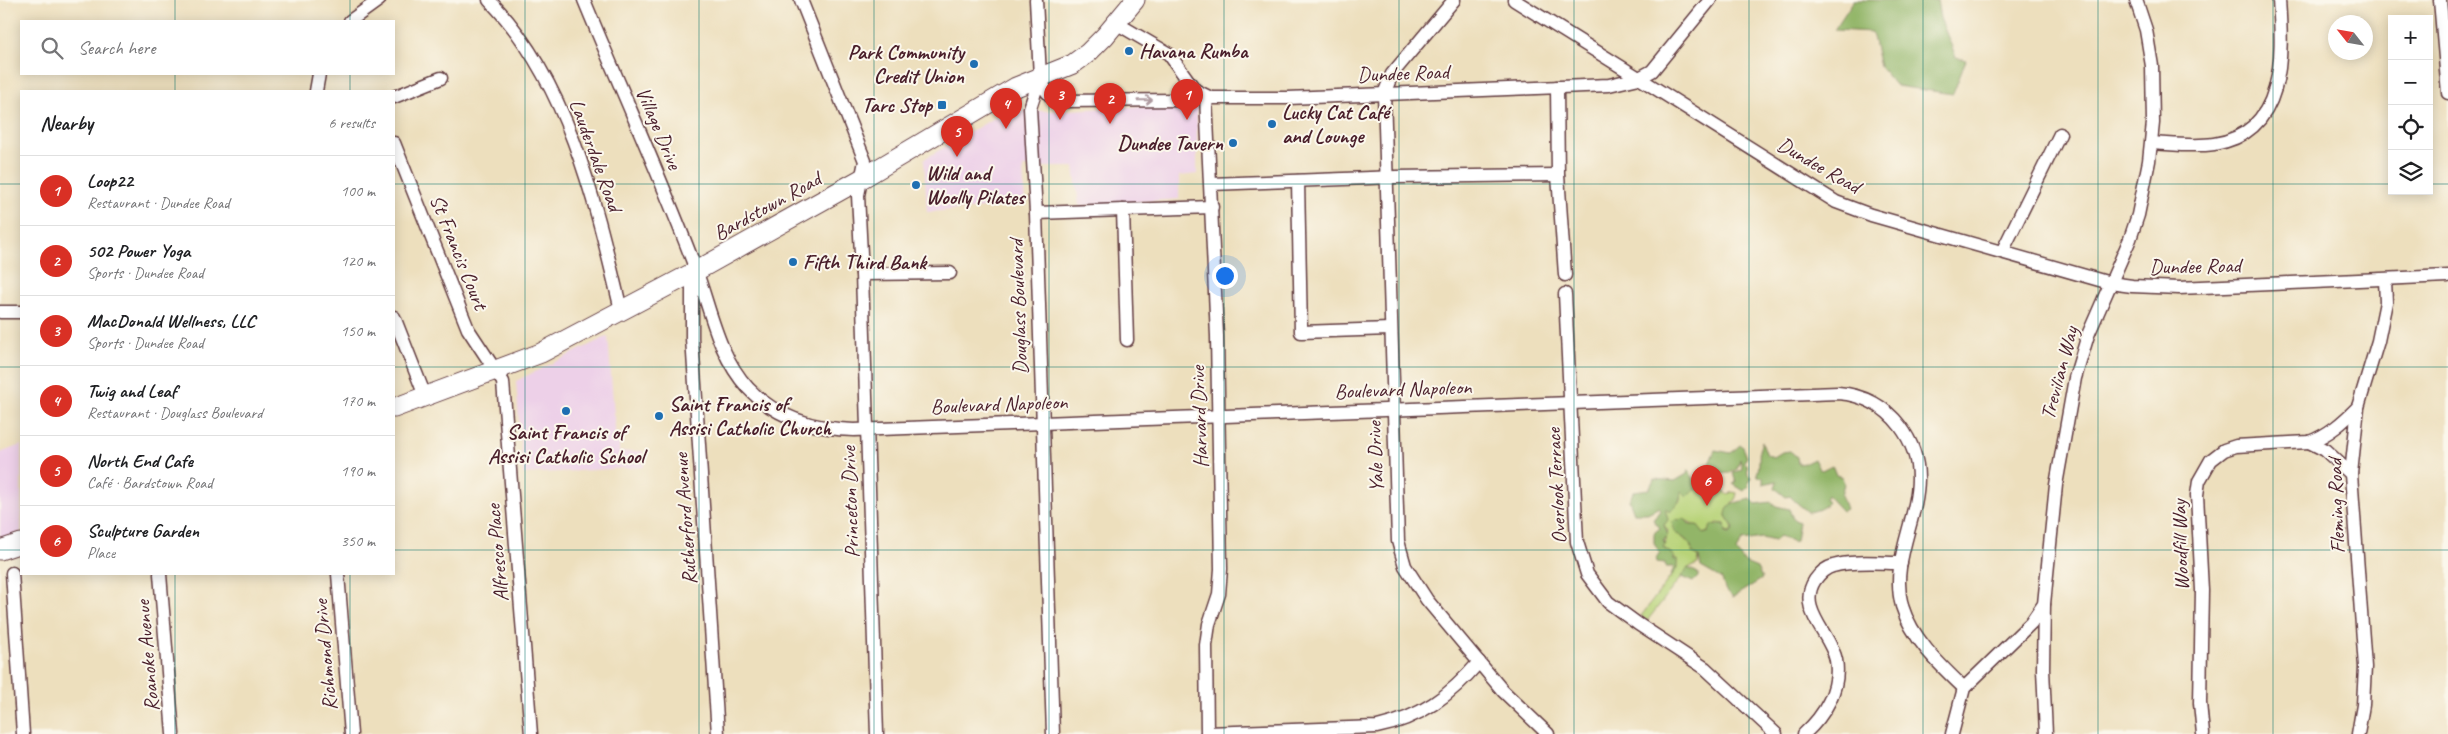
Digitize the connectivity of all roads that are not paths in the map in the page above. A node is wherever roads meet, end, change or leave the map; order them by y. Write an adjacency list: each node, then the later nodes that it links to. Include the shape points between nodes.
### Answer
1 (380, 0): 13 (street)
2 (489, 0): 45 (street, Lauderdale Road, via 503,14 532,57 571,132 592,192)
3 (584, 0): 37 (street, Village Drive)
4 (801, 0): 30 (street, Princeton Drive, via 865,161)
5 (1036, 0): 16 (street, Douglass Boulevard)
6 (1135, 0): 14 (main road, Bardstown Road)
7 (1454, 0): 22 (street, via 1392,74)
8 (1514, 0): 18 (street)
9 (1710, 0): 18 (street, via 1652,71)
10 (2136, 0): 26 (street, Trevilian Way, via 2146,30 2152,66)
11 (2279, 0): 26 (street, via 2280,72 2262,116 2246,131 2222,143)
12 (2440, 0): 21 (street)
13 (351, 20)
14 (1116, 23): 16 (main road, Bardstown Road, via 1088,53 1065,68); 23 (street, via 1170,54)
15 (319, 75): 20 (street)
16 (1040, 77): 23 (street, Dundee Road, one-way to 23, via 1047,93 1062,101 1190,100); 30 (main road, Bardstown Road, via 1016,87); 35 (street, Douglass Boulevard, via 1030,108)
17 (441, 78): 24 (street)
18 (1639, 78): 19 (street, Dundee Road, via 1609,85); 36 (street, Dundee Road, via 1836,202)
19 (1558, 87): 22 (street, Dundee Road); 28 (street)
20 (316, 90)
21 (2448, 93)
22 (1384, 94): 23 (street, Dundee Road); 29 (street, Yale Drive)
23 (1205, 95): 32 (street, Harvard Drive)
24 (395, 97)
25 (2060, 134): 36 (street)
26 (2152, 143): 43 (street, Trevilian Way, via 2138,215)
27 (395, 146): 51 (street, St Francis Court, via 468,329)
28 (1558, 174): 29 (street); 40 (street)
29 (1387, 178): 31 (street); 49 (street, Yale Drive)
30 (862, 179): 37 (main road, Bardstown Road); 39 (street, Princeton Drive, via 858,195)
31 (1298, 181): 32 (street); 49 (street, via 1301,332)
32 (1211, 184): 33 (street, Harvard Drive)
33 (1212, 207): 34 (street); 57 (street, Harvard Drive)
34 (1123, 210): 35 (street); 50 (street)
35 (1036, 213): 58 (street, Douglass Boulevard)
36 (2002, 252): 43 (street, Dundee Road)
37 (696, 271): 45 (main road, Bardstown Road); 59 (street, Boulevard Napoleon, via 727,357 756,396 780,412 810,425); 75 (street, Rutherford Avenue, via 692,286 692,338)
38 (950, 272): 39 (street)
39 (862, 274): 59 (street, Princeton Drive)
40 (1565, 275)
41 (2448, 276): 42 (street, Dundee Road)
42 (2386, 280): 43 (street, Dundee Road, via 2179,288); 54 (street, Fleming Road, via 2386,302 2378,341)
43 (2110, 283): 68 (street, Trevilian Way, via 2088,335 2067,417 2056,485)
44 (1565, 294): 53 (street, Overlook Terrace)
45 (621, 310): 51 (main road, Bardstown Road, via 541,353)
46 (0, 312): 47 (street)
47 (20, 312)
48 (395, 320): 52 (street)
49 (1390, 329): 56 (street, Yale Drive)
50 (1127, 340)
51 (496, 371): 52 (main road, Bardstown Road); 74 (street, Alfresco Place, via 503,382)
52 (425, 396): 55 (main road, Bardstown Road)
53 (1571, 402): 56 (street, Boulevard Napoleon); 64 (street, Boulevard Napoleon, via 1838,393 1869,400 1895,420 1906,436 1919,475 1918,496); 80 (street, Overlook Terrace, via 1577,542 1590,579 1608,602 1705,668)
54 (2358, 407): 60 (street, Woodfill Way, via 2332,431); 61 (street, Fleming Road)
55 (395, 408)
56 (1393, 410): 57 (street, Boulevard Napoleon); 69 (street, Yale Drive, via 1398,542 1405,566 1427,600)
57 (1218, 415): 58 (street, Boulevard Napoleon); 78 (street, Harvard Drive, via 1221,569 1219,594 1206,645)
58 (1042, 422): 59 (street, Boulevard Napoleon); 77 (street, Douglass Boulevard)
59 (868, 429): 76 (street, Princeton Drive)
60 (2309, 442): 61 (street, via 2325,450); 84 (street, Woodfill Way, via 2236,446 2224,450 2211,460 2199,482 2202,590 2200,703)
61 (2351, 474): 85 (street, Fleming Road, via 2364,658 2364,705)
62 (20, 542): 63 (main road)
63 (0, 550)
64 (1901, 563): 70 (street, Boulevard Napoleon, via 1902,606 1912,628 1932,656); 81 (street, via 1839,564 1826,569 1814,582 1810,607 1833,652 1836,679 1822,715)
65 (12, 572): 71 (street)
66 (160, 575): 72 (street, Roanoke Avenue)
67 (338, 575): 73 (street, Richmond Drive)
68 (2044, 604): 70 (street, Trevilian Way, via 2031,623); 83 (street, via 2042,670)
69 (1479, 662): 78 (street, via 1434,705 1395,723 1377,727); 79 (street, Yale Drive, via 1503,691)
70 (1964, 688): 82 (street)
71 (23, 734)
72 (173, 734)
73 (351, 734)
74 (531, 734)
75 (718, 734)
76 (877, 734)
77 (1053, 734)
78 (1207, 734)
79 (1548, 734)
80 (1776, 734)
81 (1804, 734)
82 (1952, 734)
83 (2046, 734)
84 (2203, 734)
85 (2358, 734)

